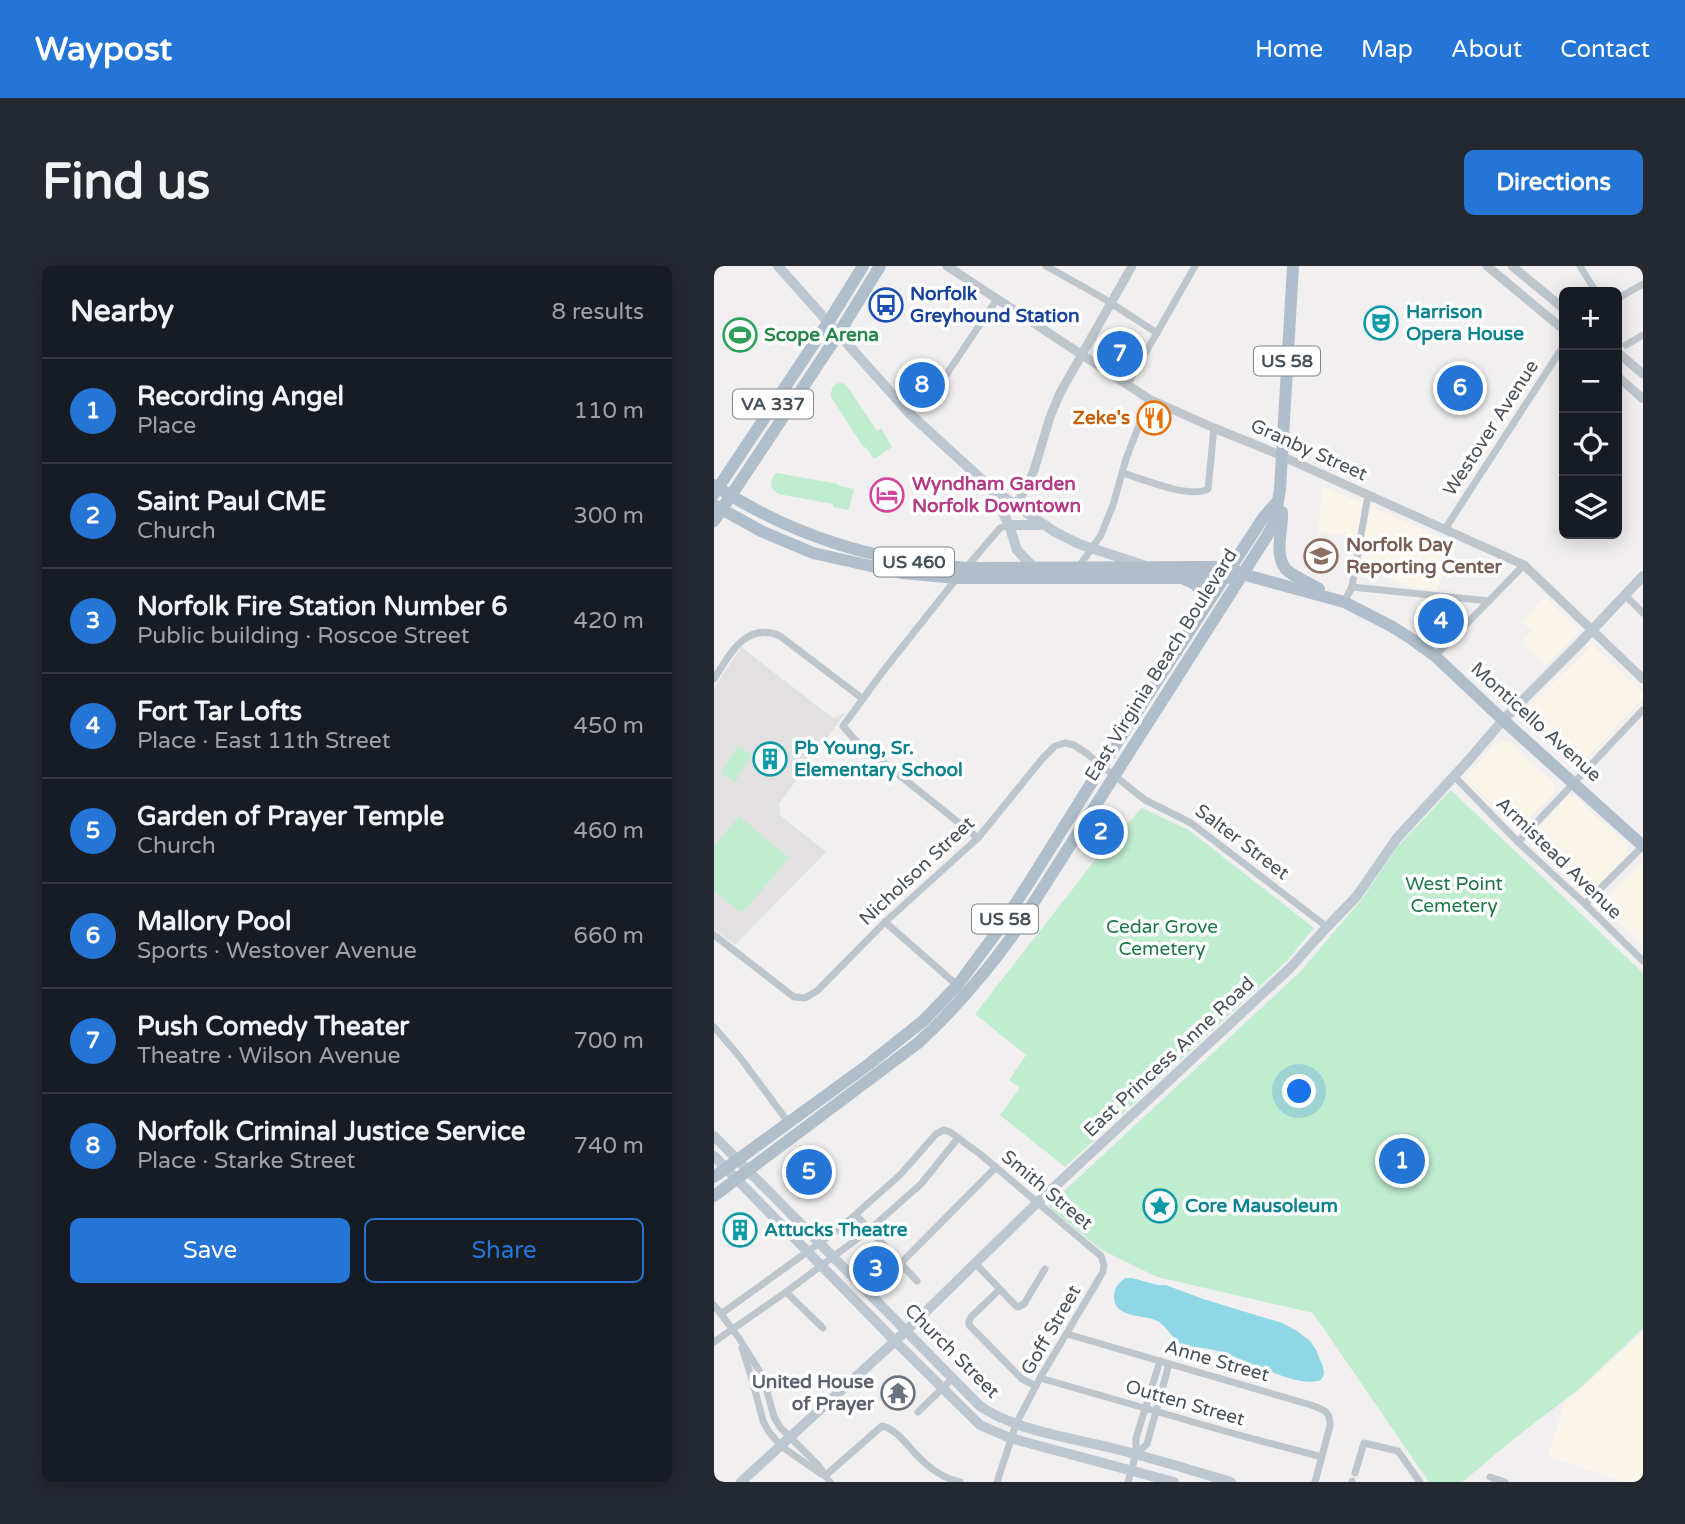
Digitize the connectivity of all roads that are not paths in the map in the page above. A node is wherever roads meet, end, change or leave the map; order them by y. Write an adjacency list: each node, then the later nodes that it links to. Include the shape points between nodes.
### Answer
1 (778, 266): 18 (main road, Monticello Avenue)
2 (863, 266): 18 (main road, VA 337)
3 (880, 266): 20 (main road, VA 337)
4 (947, 266): 15 (street, Granby Street)
5 (1046, 266): 16 (street)
6 (1132, 266): 16 (street)
7 (1195, 266): 21 (street)
8 (1293, 266): 34 (main road, US 58)
9 (1487, 266): 19 (street)
10 (1512, 266): 17 (street)
11 (1580, 266): 13 (street)
12 (1643, 284): 14 (street)
13 (1594, 287)
14 (1622, 296)
15 (997, 299): 25 (street, Granby Street); 32 (street, via 942,381)
16 (1110, 303): 21 (street); 25 (street)
17 (1559, 305)
18 (829, 321): 20 (main road, Monticello Avenue); 36 (main road, VA 337)
19 (1559, 326)
20 (839, 333): 32 (main road, Monticello Avenue); 39 (main road, VA 337)
21 (1157, 333): 29 (street)
22 (1643, 335): 23 (street)
23 (1626, 345)
24 (1561, 350): 45 (street, Westover Avenue)
25 (1082, 355): 29 (street, Granby Street); 41 (street, via 1055,403 1029,483)
26 (1622, 356): 27 (street)
27 (1643, 374)
28 (1622, 380): 31 (street)
29 (1127, 385): 30 (street, Granby Street)
30 (1149, 399): 33 (street, Granby Street); 35 (street)
31 (1643, 399)
32 (909, 413): 37 (main road, Monticello Avenue)
33 (1214, 428): 34 (street, Granby Street); 35 (street, via 1208,489 1203,492 1172,489)
34 (1282, 456): 38 (main road, East Virginia Beach Boulevard / US 58); 40 (street, Granby Street)
35 (1123, 473): 46 (street)
36 (715, 489): 39 (main road, US 460)
37 (992, 489): 41 (main road, Monticello Avenue); 43 (main road, Monticello Avenue)
38 (1280, 489): 52 (main road, East Virginia Beach Boulevard / US 58, via 1275,521); 58 (main road, via 1283,565)
39 (731, 495): 42 (main road, VA 337); 51 (main road, US 460, via 773,520 825,541)
40 (1368, 495): 45 (street, Granby Street); 56 (street)
41 (1016, 505): 44 (main road, Monticello Avenue)
42 (716, 512): 51 (main road, US 460, via 813,553 902,573)
43 (1009, 525): 44 (main road); 49 (main road, Monticello Avenue, via 1017,550); 51 (street, via 1000,528)
44 (1042, 525): 46 (main road, Monticello Avenue)
45 (1445, 529): 47 (street, Granby Street)
46 (1092, 548): 48 (main road, Monticello Avenue); 50 (street)
47 (1524, 565): 59 (street); 62 (street, Granby Street)
48 (1146, 566): 50 (main road, Monticello Avenue / US 460); 52 (main road, Monticello Avenue / US 460)
49 (1033, 568): 50 (main road, Monticello Avenue / US 460); 51 (main road, US 460); 54 (main road, Monticello Avenue)
50 (1078, 568)
51 (961, 573): 54 (main road, US 460); 66 (street)
52 (1232, 574): 55 (main road, Monticello Avenue / US 460); 58 (main road, Monticello Avenue / US 460); 61 (main road, East Virginia Beach Boulevard / US 58); 71 (main road, East Virginia Beach Boulevard / US 58)
53 (1643, 576): 57 (main road, East Princess Anne Road)
54 (1045, 577): 55 (main road, Monticello Avenue / US 460)
55 (1181, 578): 61 (main road, via 1203,593)
56 (1352, 587): 58 (street); 59 (street)
57 (1625, 596): 60 (street); 62 (main road, East Princess Anne Road)
58 (1339, 600): 63 (main road, Monticello Avenue / US 460, via 1391,625)
59 (1489, 601): 63 (street)
60 (1643, 613)
61 (1200, 615): 70 (main road, East Virginia Beach Boulevard / US 58)
62 (1592, 630): 65 (street, Granby Street); 68 (main road, East Princess Anne Road)
63 (1436, 656): 68 (main road, Monticello Avenue / US 460)
64 (714, 679): 66 (street, via 742,640 767,632 786,640)
65 (1643, 680)
66 (863, 698): 74 (street, via 843,726)
67 (1643, 710): 73 (street)
68 (1503, 720): 72 (main road, East Princess Anne Road); 73 (main road, Monticello Avenue / US 460)
69 (1065, 743): 70 (street, Salter Street); 74 (street, Nicholson Street, via 1042,759)
70 (1102, 767): 71 (street, Salter Street); 77 (main road, East Virginia Beach Boulevard / US 58)
71 (1113, 776): 77 (main road, East Virginia Beach Boulevard / US 58); 80 (street, Salter Street, via 1144,800 1191,823)
72 (1454, 776): 75 (street, Armistead Avenue); 80 (main road, East Princess Anne Road, via 1397,838 1362,889)
73 (1574, 783): 75 (street); 76 (main road, Monticello Avenue / US 460)
74 (978, 838): 79 (street, Nicholson Street)
75 (1518, 842): 78 (street, Armistead Avenue)
76 (1643, 846): 78 (street)
77 (1036, 884): 83 (main road, East Virginia Beach Boulevard / US 58, via 1013,935 992,963)
78 (1584, 904): 82 (street, Armistead Avenue)
79 (885, 922): 81 (street, Nicholson Street, via 806,998 794,997); 83 (street)
80 (1327, 927): 95 (main road, East Princess Anne Road, via 1290,968)
81 (717, 937)
82 (1643, 961)
83 (962, 990): 86 (main road, East Virginia Beach Boulevard / US 58, via 947,1016 918,1043)
84 (714, 1027): 85 (street)
85 (718, 1037): 86 (street)
86 (793, 1128): 90 (main road, East Virginia Beach Boulevard / US 58)
87 (714, 1136): 90 (main road, Church Street)
88 (958, 1138): 91 (street, Smith Street); 96 (street, via 944,1130 936,1134 900,1175); 97 (street, via 921,1184)
89 (714, 1156): 92 (main road, Church Street)
90 (744, 1165): 92 (main road, East Virginia Beach Boulevard / US 58); 98 (main road, Church Street)
91 (996, 1167): 95 (street, Smith Street); 102 (street)
92 (731, 1174): 93 (main road, East Virginia Beach Boulevard / US 58); 94 (main road, East Virginia Beach Boulevard / US 58); 99 (main road, Church Street)
93 (714, 1177)
94 (714, 1196)
95 (1037, 1203): 101 (main road, East Princess Anne Road); 105 (street, Smith Street, via 1101,1256)
96 (856, 1214): 97 (street); 98 (street)
97 (869, 1230): 100 (street); 102 (street)
98 (820, 1243): 99 (street); 100 (main road, Church Street)
99 (807, 1252): 103 (main road, Church Street); 110 (street)
100 (834, 1257): 103 (street); 113 (main road, Church Street)
101 (975, 1263): 107 (street); 113 (main road, East Princess Anne Road)
102 (901, 1264): 106 (street)
103 (822, 1266): 108 (street); 116 (main road, Church Street)
104 (1045, 1269): 107 (street, via 1021,1306)
105 (1103, 1272): 114 (street, Goff Street)
106 (917, 1281)
107 (999, 1290): 121 (street, via 971,1317 969,1325 1022,1379)
108 (786, 1292): 111 (street); 112 (street)
109 (714, 1305): 110 (street)
110 (720, 1314): 112 (street)
111 (823, 1328)
112 (731, 1329): 115 (street); 117 (street)
113 (906, 1331): 116 (main road, East Princess Anne Road); 120 (main road, Church Street)
114 (1066, 1334): 118 (street, Anne Street); 121 (street, Goff Street)
115 (738, 1338): 128 (street, via 763,1377); 128 (street, via 763,1421 769,1432)
116 (895, 1341): 122 (main road, Church Street); 128 (main road, East Princess Anne Road)
117 (714, 1342)
118 (1160, 1361): 119 (street, Anne Street); 123 (street)
119 (1169, 1364): 124 (street); 130 (street, Anne Street, via 1324,1410 1330,1426)
120 (953, 1378): 122 (street); 126 (main road, Church Street, via 980,1406)
121 (1038, 1382): 123 (street, Outten Street); 126 (street, Goff Street)
122 (942, 1388): 125 (street); 127 (main road, Church Street, via 980,1425)
123 (1145, 1408): 124 (street, Outten Street); 129 (street)
124 (1157, 1410): 129 (street, via 1147,1444); 130 (street, Outten Street)
125 (918, 1412)
126 (1016, 1424): 127 (street, Goff Street); 129 (main road, Church Street)
127 (1010, 1438): 131 (main road, Church Street); 138 (street, Goff Street)
128 (786, 1442): 133 (street); 133 (street, via 817,1465); 136 (main road, East Princess Anne Road)
129 (1136, 1454): 131 (street); 141 (main road, Church Street)
130 (1322, 1457): 142 (street, Anne Street)
131 (1132, 1469): 139 (street); 140 (main road, Church Street)
132 (1490, 1477): 144 (street)
133 (827, 1479): 135 (street, via 882,1426 891,1428)
134 (1353, 1479): 143 (street, via 1364,1443 1398,1451)
135 (947, 1480): 137 (street)
136 (741, 1482)
137 (960, 1482)
138 (997, 1482)
139 (1128, 1482)
140 (1174, 1482)
141 (1231, 1482)
142 (1315, 1482)
143 (1420, 1482)
144 (1505, 1482)

